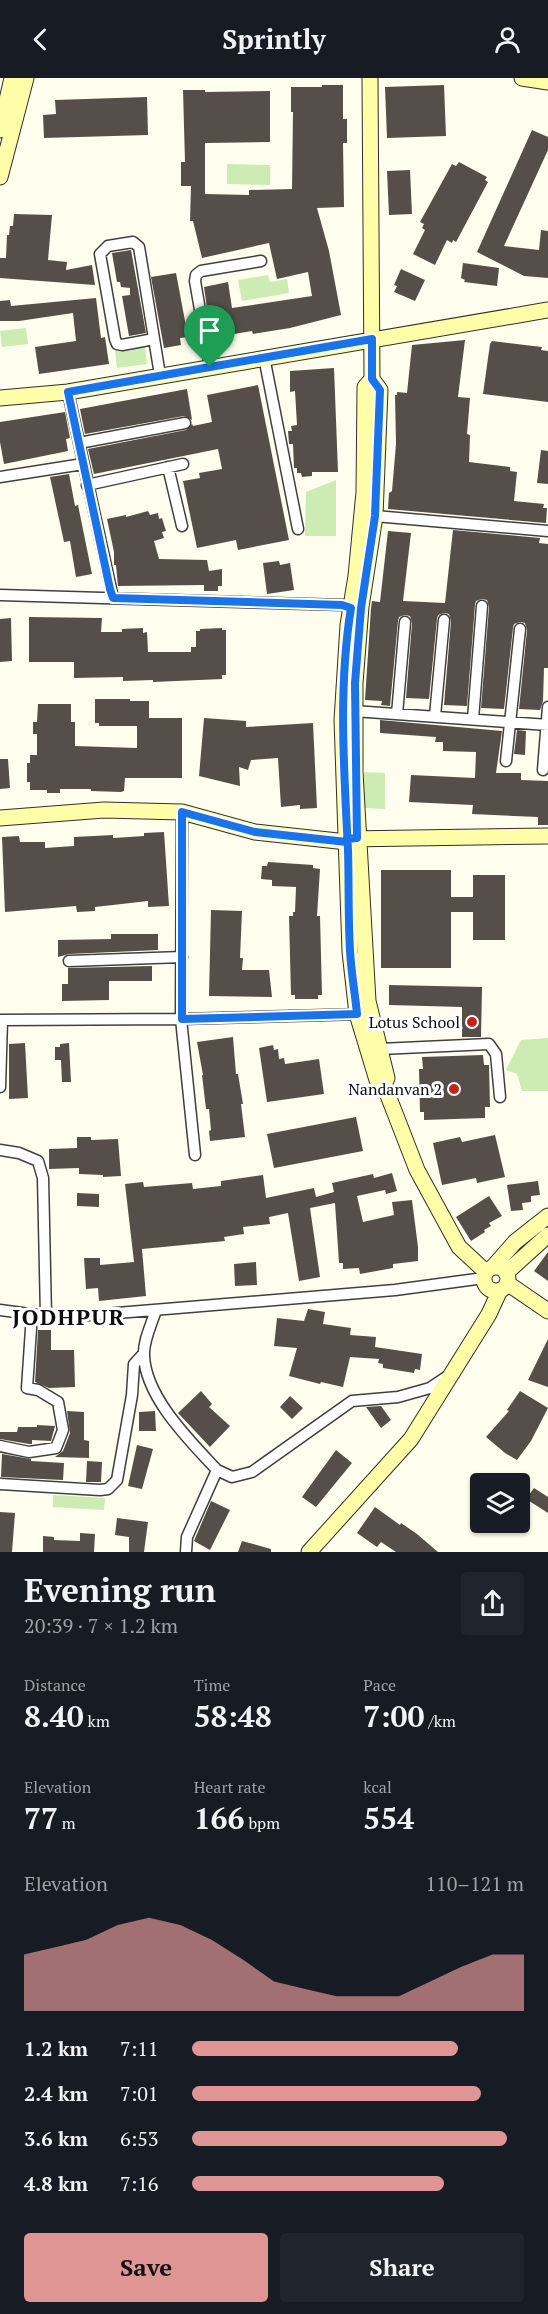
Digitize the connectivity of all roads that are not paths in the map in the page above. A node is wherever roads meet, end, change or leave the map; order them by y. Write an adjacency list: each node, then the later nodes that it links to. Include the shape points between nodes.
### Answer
1 (12, 78): 2 (street); 6 (street)
2 (24, 78): 7 (street)
3 (370, 78): 11 (street)
4 (522, 78): 5 (street)
5 (548, 82)
6 (0, 126)
7 (0, 177)
8 (261, 261): 13 (street, via 196,274)
9 (548, 310): 11 (street)
10 (154, 339): 10 (street, via 139,247 133,242 108,246 100,254 117,344); 14 (street)
11 (372, 339): 12 (street); 15 (street)
12 (264, 357): 13 (street); 27 (street)
13 (210, 367): 14 (street)
14 (160, 375): 16 (street)
15 (372, 379): 25 (street, via 380,390); 32 (street, via 365,387 364,492)
16 (68, 392): 17 (street); 19 (street)
17 (0, 398)
18 (185, 423): 19 (street)
19 (79, 443): 20 (street)
20 (83, 464): 23 (street); 24 (street)
21 (183, 465): 22 (street)
22 (168, 467): 24 (street); 26 (street)
23 (0, 477)
24 (87, 485): 30 (street)
25 (375, 516): 28 (street); 32 (street)
26 (182, 526)
27 (298, 529)
28 (548, 531)
29 (0, 595): 30 (street)
30 (113, 598): 32 (street)
31 (482, 606): 40 (street)
32 (356, 608): 37 (street); 48 (street, via 342,720)
33 (444, 620): 39 (street)
34 (405, 622): 38 (street)
35 (520, 629): 41 (street)
36 (548, 707): 42 (street)
37 (354, 711): 38 (street); 48 (street)
38 (398, 714): 39 (street)
39 (435, 716): 40 (street)
40 (473, 719): 41 (street)
41 (510, 722): 42 (street); 43 (street)
42 (547, 725): 44 (street)
43 (506, 761)
44 (543, 770)
45 (182, 812): 46 (street, via 104,810); 48 (street, via 255,832); 50 (street)
46 (0, 818)
47 (548, 836): 48 (street)
48 (351, 842): 49 (street); 52 (street, via 368,1001)
49 (548, 844)
50 (182, 957): 51 (street); 53 (street)
51 (69, 961)
52 (364, 1014): 53 (street); 55 (street); 56 (street, via 377,1080)
53 (182, 1019): 54 (street); 60 (street)
54 (1, 1020): 57 (street)
55 (380, 1049): 56 (street, via 387,1078); 58 (street, via 489,1044 496,1054)
56 (384, 1085): 63 (street, via 417,1170 459,1247)
57 (0, 1087)
58 (500, 1097)
59 (0, 1150): 68 (street, via 19,1152 38,1161 43,1178)
60 (195, 1155)
61 (548, 1216): 63 (street, via 514,1242)
62 (548, 1235): 63 (street)
63 (496, 1277): 65 (street, via 395,1290); 66 (street); 70 (street, via 489,1314)
64 (0, 1310): 67 (street)
65 (156, 1310): 68 (street); 69 (street)
66 (548, 1311)
67 (32, 1314): 68 (street); 71 (street, via 27,1388 58,1402 63,1430 56,1448 29,1452)
68 (46, 1316)
69 (144, 1353): 72 (street, via 148,1375 163,1404 180,1430); 73 (street, via 134,1364 117,1480 108,1489)
70 (451, 1374): 72 (street, via 430,1388 398,1397 352,1401 252,1472 232,1477); 75 (street, via 411,1439)
71 (0, 1446)
72 (218, 1470): 74 (street, via 187,1537)
73 (0, 1484)
74 (186, 1552)
75 (309, 1552)

